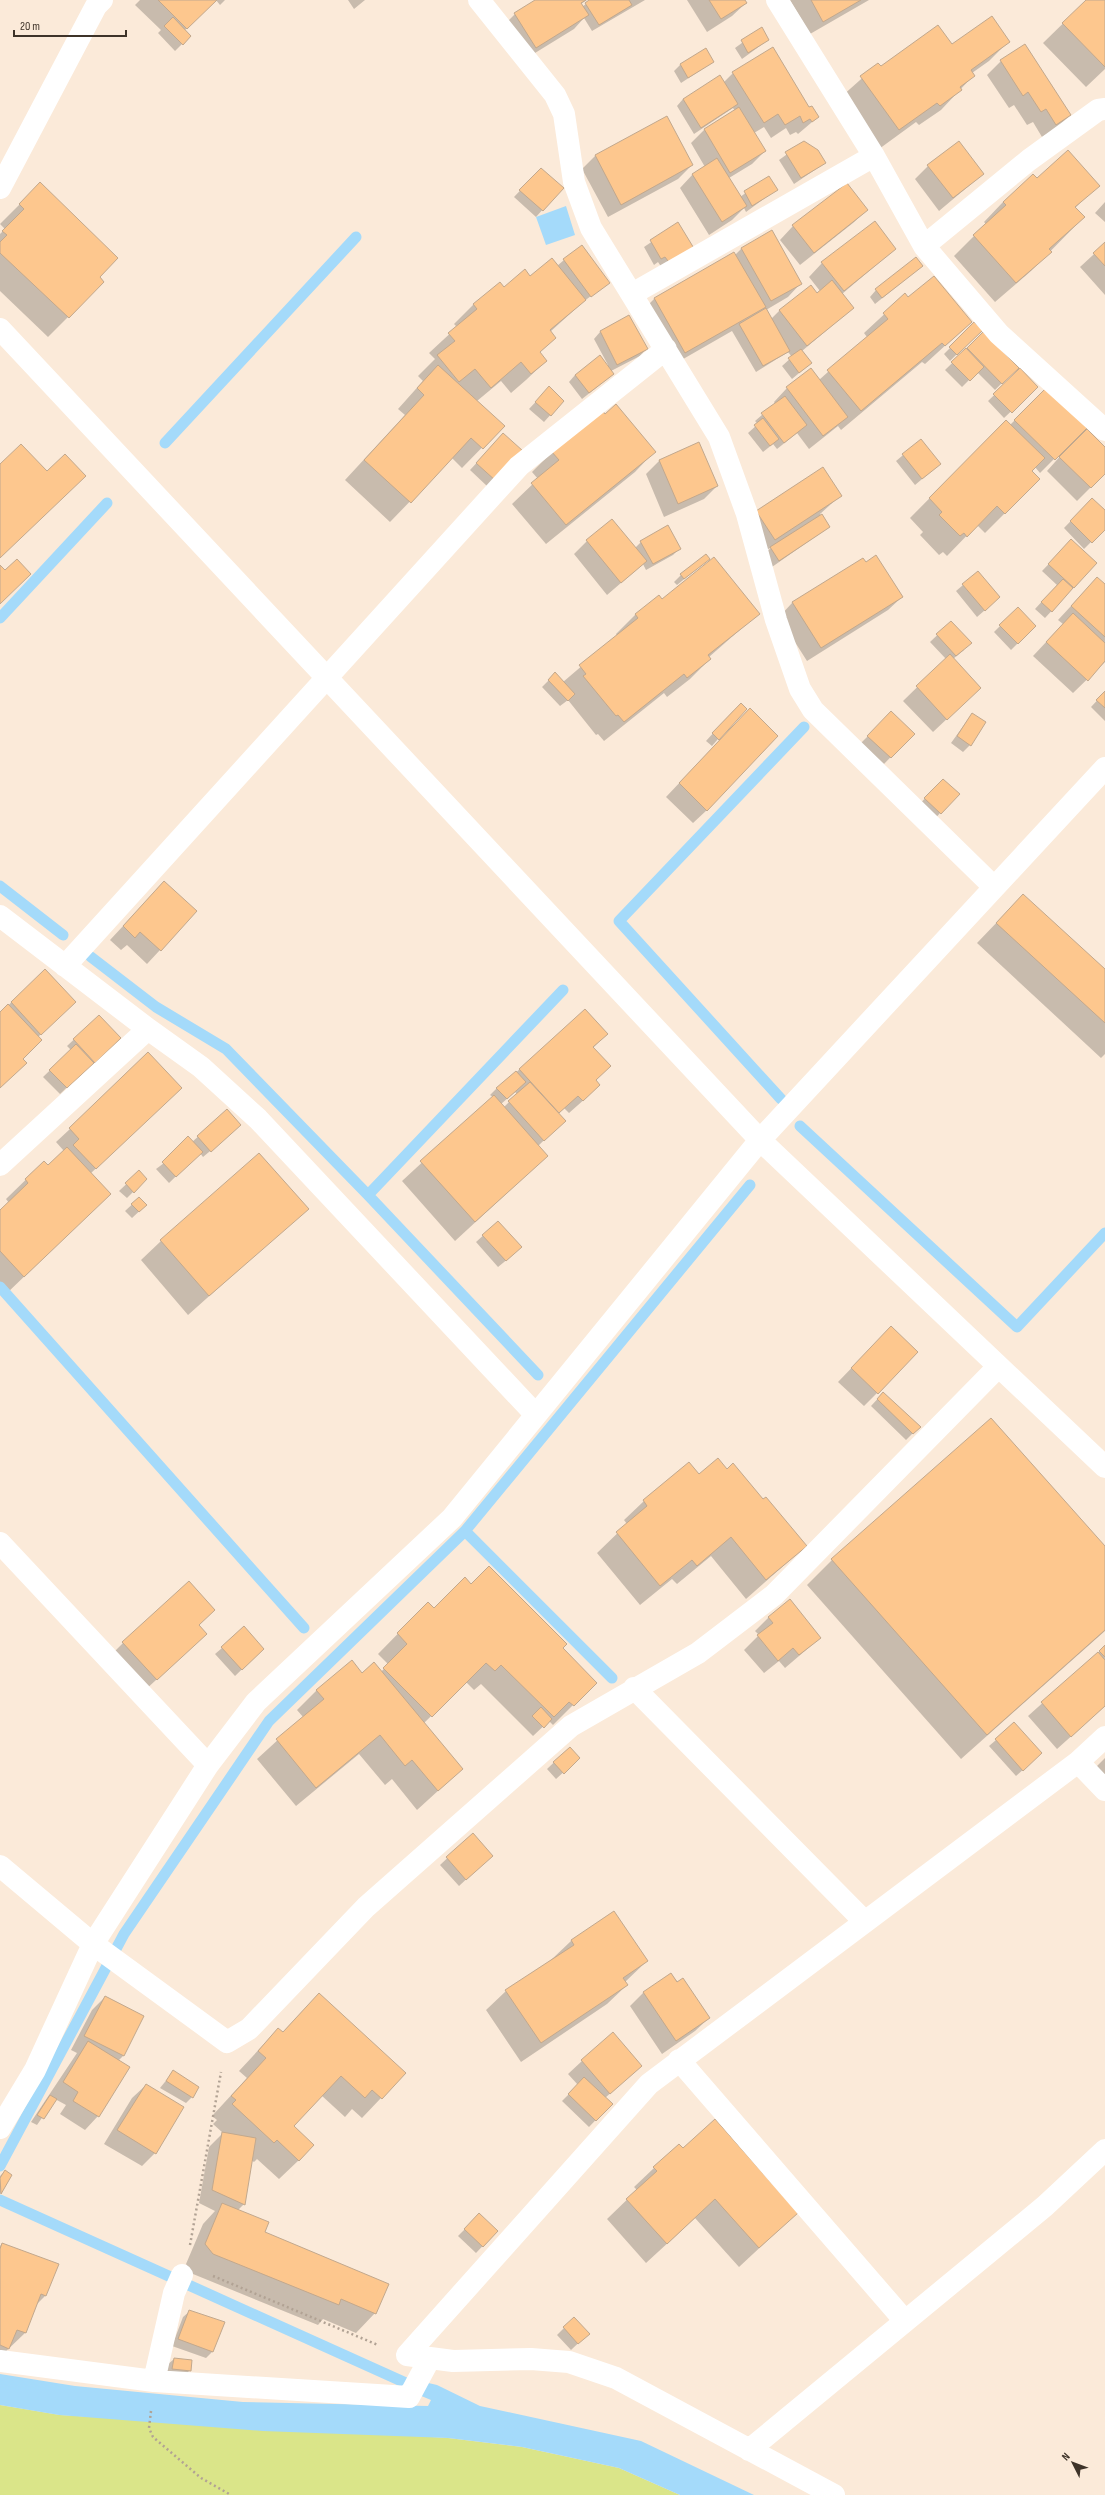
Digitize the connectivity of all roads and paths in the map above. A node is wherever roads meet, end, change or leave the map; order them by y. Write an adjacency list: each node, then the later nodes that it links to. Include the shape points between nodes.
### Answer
1 (479, 0): 8 (street, via 555,95 564,114 574,182 591,228)
2 (777, 0): 5 (street)
3 (96, 2): 6 (street)
4 (1105, 109): 7 (street, via 1098,110 1029,160)
5 (874, 156): 7 (street); 8 (street)
6 (0, 188)
7 (924, 246): 11 (street, via 999,334)
8 (632, 294): 10 (street)
9 (0, 329): 12 (street)
10 (666, 348): 12 (street, via 519,466); 14 (street, via 719,437 747,514 776,620 800,689 813,710)
11 (1105, 430)
12 (328, 678): 16 (street); 18 (street)
13 (1105, 768): 14 (street)
14 (994, 887): 18 (street)
15 (0, 916): 16 (street)
16 (65, 966): 17 (street)
17 (148, 1029): 19 (street); 21 (street, via 202,1068 258,1119)
18 (760, 1140): 20 (street); 21 (street)
19 (0, 1165)
20 (998, 1367): 22 (street); 24 (street, via 774,1595 698,1653)
21 (536, 1415): 27 (street, via 452,1518 256,1702)
22 (1105, 1467)
23 (0, 1543): 27 (street)
24 (634, 1688): 30 (street); 32 (street, via 571,1726 366,1907 249,2029)
25 (1105, 1737): 26 (street)
26 (1078, 1762): 28 (street); 30 (street)
27 (208, 1765): 31 (street)
28 (1105, 1790)
29 (0, 1866): 31 (street)
30 (865, 1922): 33 (street)
31 (105, 1953): 32 (street); 34 (street)
32 (227, 2042): 36 (path)
33 (679, 2060): 37 (street); 38 (street, via 649,2084)
34 (0, 2128)
35 (1105, 2150): 37 (street, via 1045,2206)
36 (181, 2278): 38 (path); 41 (street)
37 (905, 2321): 43 (street)
38 (407, 2355): 40 (street)
39 (0, 2361): 41 (street)
40 (426, 2366): 41 (street, via 409,2397); 43 (street, via 453,2361 531,2358 569,2362 616,2378)
41 (154, 2381)
42 (149, 2424): 44 (path, via 153,2437 165,2448 201,2478)
43 (749, 2450): 45 (street)
44 (231, 2495)
45 (834, 2495)

